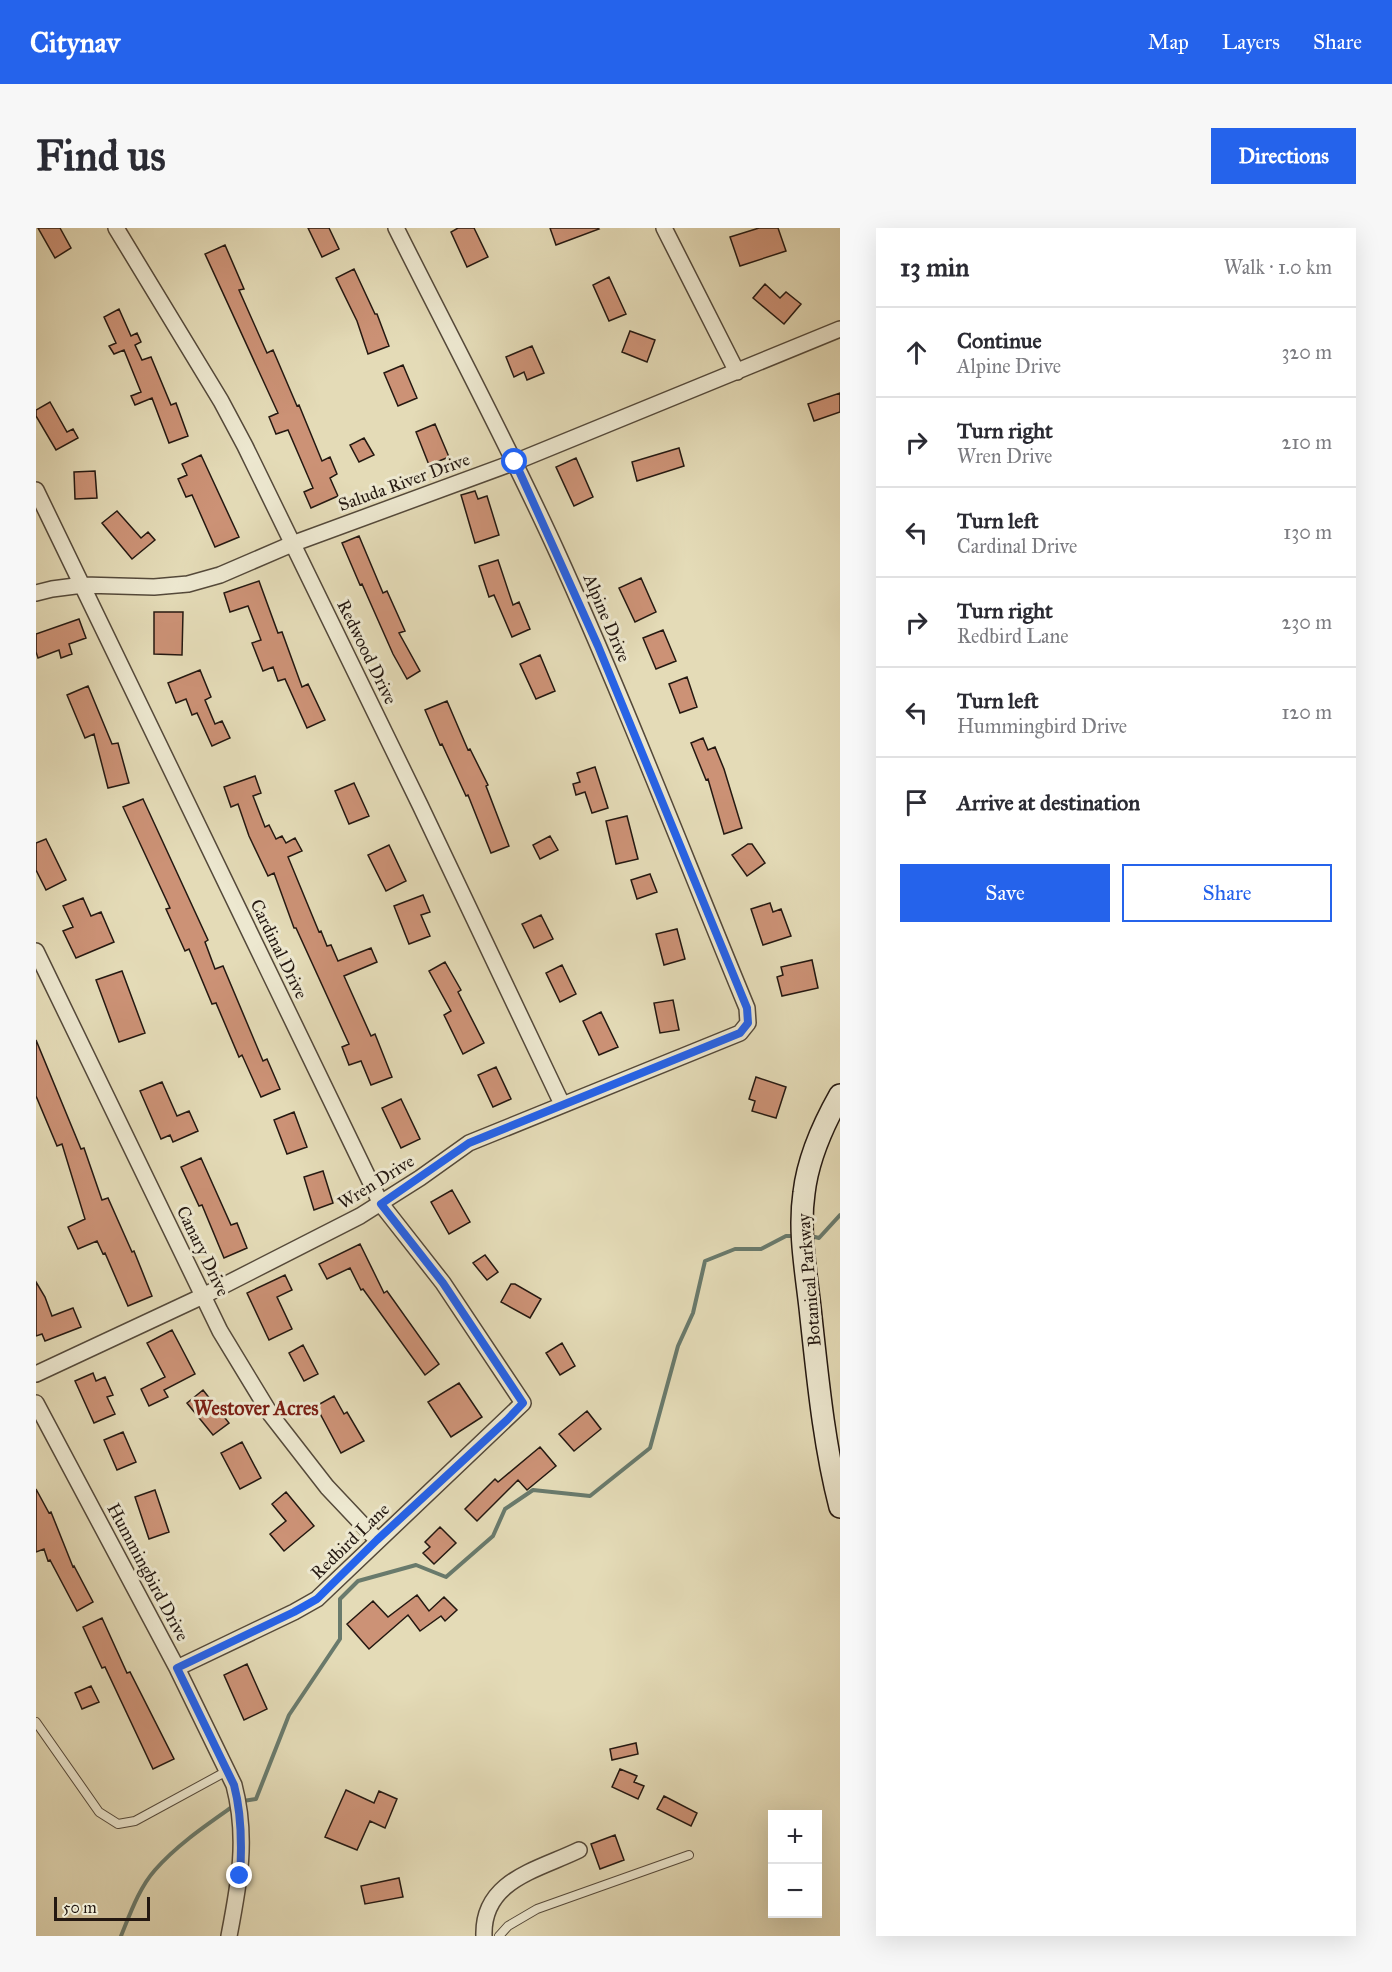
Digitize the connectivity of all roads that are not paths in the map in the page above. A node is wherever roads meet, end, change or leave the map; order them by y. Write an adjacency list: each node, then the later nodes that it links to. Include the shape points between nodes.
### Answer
1 (116, 228): 8 (street, Redwood Drive, via 221,401)
2 (396, 228): 6 (street, Alpine Drive)
3 (664, 228): 5 (street)
4 (840, 329): 5 (street, Saluda River Drive)
5 (737, 372): 6 (street, Saluda River Drive)
6 (515, 462): 8 (street, Saluda River Drive); 12 (street, Alpine Drive, via 598,646 747,1008 748,1023)
7 (36, 490): 9 (street, Cardinal Drive)
8 (292, 544): 9 (street, Saluda River Drive, via 220,575 188,584); 14 (street, Redwood Drive)
9 (82, 585): 10 (street, Saluda River Drive); 15 (street, Cardinal Drive)
10 (36, 593)
11 (36, 951): 16 (street, Canary Drive)
12 (740, 1033): 14 (street, Wren Drive)
13 (840, 1095): 20 (street, Botanical Parkway, via 812,1157 802,1208 823,1420)
14 (562, 1104): 15 (street, Wren Drive, via 469,1143)
15 (381, 1204): 16 (street, Wren Drive); 19 (street, Cardinal Drive, via 443,1283)
16 (203, 1296): 17 (street, Wren Drive); 21 (street, Canary Drive, via 271,1415 327,1487)
17 (36, 1374)
18 (36, 1403): 22 (street, Hummingbird Drive)
19 (523, 1403): 21 (street, Redbird Lane)
20 (840, 1507)
21 (377, 1540): 22 (street, Redbird Lane, via 317,1599)
22 (177, 1668): 24 (street, Hummingbird Drive)
23 (36, 1722): 24 (lane, via 99,1812 118,1824 135,1821)
24 (227, 1771): 27 (street, Hummingbird Drive, via 239,1804 242,1840)
25 (579, 1850): 28 (street, via 522,1875 501,1889 486,1911)
26 (689, 1855): 29 (lane, via 537,1909)
27 (229, 1936)
28 (484, 1936)
29 (499, 1936)

